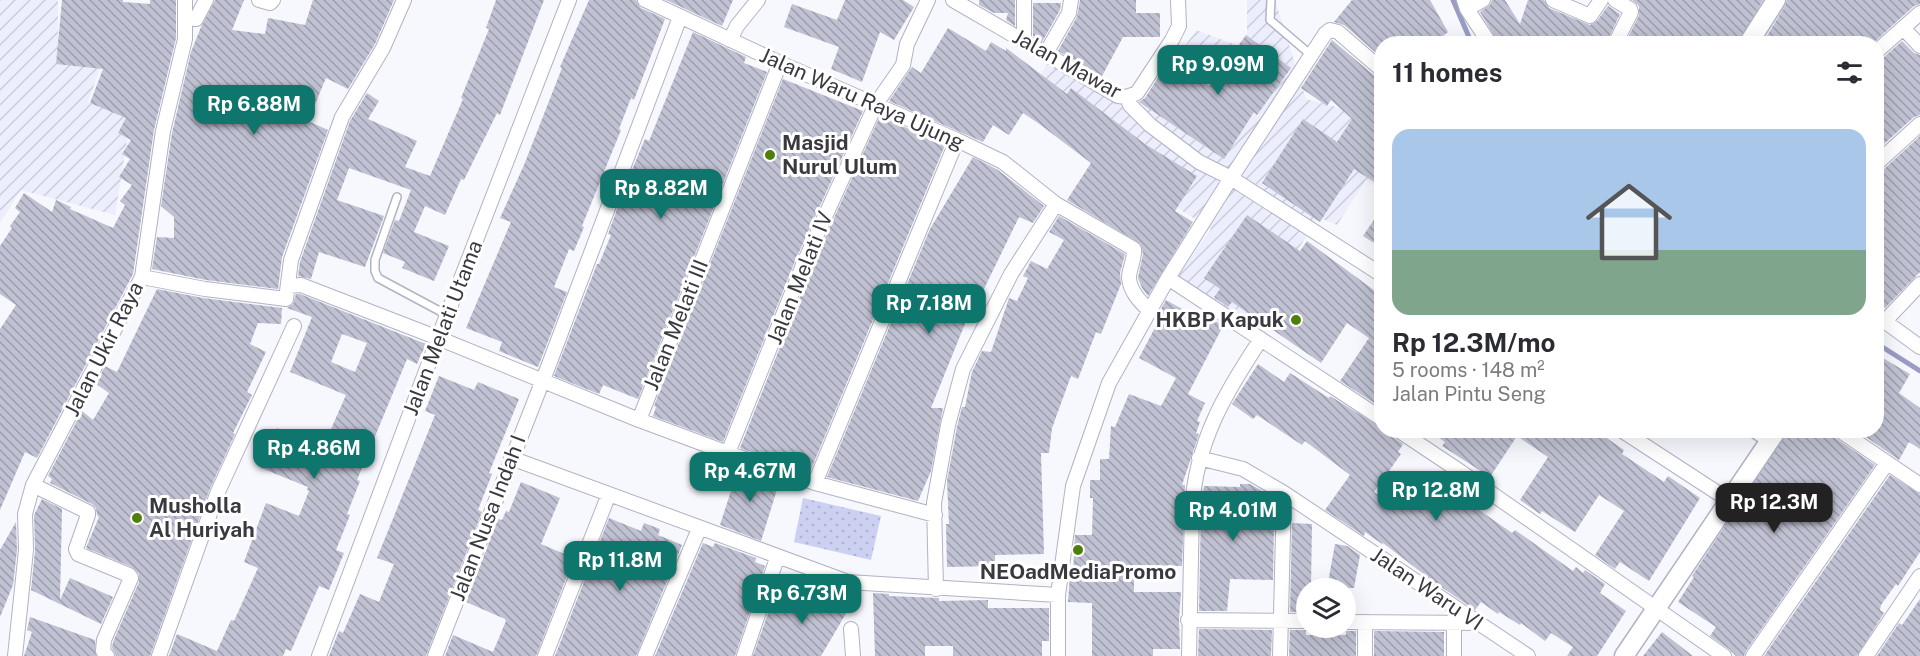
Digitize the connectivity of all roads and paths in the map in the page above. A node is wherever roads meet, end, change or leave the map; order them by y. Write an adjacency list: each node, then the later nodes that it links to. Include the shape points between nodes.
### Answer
1 (184, 0): 23 (street, Jalan Ukir Raya)
2 (206, 0): 23 (street, via 196,19)
3 (259, 0): 4 (street)
4 (273, 0)
5 (404, 0): 48 (street, via 383,48 342,117 291,260)
6 (569, 0): 50 (street, Jalan Melati Utama)
7 (645, 0): 22 (street, Jalan Waru Raya Ujung)
8 (758, 0): 28 (street)
9 (928, 0): 37 (street, via 907,44 903,65)
10 (953, 0): 29 (street, Jalan Mawar)
11 (1024, 0): 29 (street)
12 (1071, 0): 32 (street, via 1070,13)
13 (1178, 0): 36 (street, via 1179,26 1172,40 1137,93)
14 (1271, 0): 33 (lane, via 1270,20)
15 (1483, 0): 20 (street)
16 (1553, 0): 17 (street, via 1590,16)
17 (1601, 0)
18 (1616, 0): 26 (street, via 1631,12)
19 (1776, 0): 27 (street)
20 (1465, 4): 25 (street)
21 (1920, 14): 24 (street)
22 (680, 17): 28 (street, Jalan Waru Raya Ujung); 57 (street, Jalan Nusa Indah I)
23 (185, 18): 45 (street, Jalan Ukir Raya, via 185,39 163,131)
24 (1904, 29): 30 (street); 31 (street)
25 (1485, 36)
26 (1619, 36)
27 (1753, 36)
28 (730, 40): 34 (street, Jalan Waru Raya Ujung)
29 (1024, 40): 32 (street, Jalan Mawar)
30 (1884, 45)
31 (1920, 46)
32 (1046, 53): 36 (street, Jalan Mawar, via 1118,96)
33 (1311, 55): 35 (street, via 1330,30 1338,32); 41 (street)
34 (780, 63): 37 (street, Jalan Waru Raya Ujung); 59 (street, Jalan Melati III)
35 (1374, 63)
36 (1127, 97): 41 (street, Jalan Mawar, via 1150,125 1199,162)
37 (876, 104): 39 (street, Jalan Waru Raya Ujung); 64 (street, Jalan Melati IV, via 803,265)
38 (1920, 124): 40 (street)
39 (957, 140): 43 (street, Jalan Waru Raya Ujung, via 1003,162); 68 (street)
40 (1884, 157)
41 (1231, 178): 44 (street, Jalan Mawar); 46 (street)
42 (397, 197): 50 (lane, via 375,260 375,271 378,278)
43 (1056, 204): 49 (street, Jalan Waru Raya Ujung, via 1134,249 1129,278 1140,303); 74 (street, via 1011,274 963,369 948,425)
44 (1374, 270)
45 (142, 277): 48 (street, via 286,299); 70 (street, Jalan Ukir Raya)
46 (1168, 279): 49 (street); 55 (street)
47 (1920, 284): 51 (street)
48 (288, 286): 54 (street, via 301,285)
49 (1150, 312): 79 (street, via 1109,383 1073,486)
50 (447, 315): 54 (street, Jalan Melati Utama)
51 (1884, 315)
52 (1884, 320): 56 (street)
53 (294, 326): 91 (street, via 218,494)
54 (439, 338): 57 (street); 92 (street, Jalan Melati Utama)
55 (1261, 339): 58 (street); 66 (street, via 1226,392)
56 (1920, 347)
57 (542, 381): 59 (street); 65 (street, Jalan Nusa Indah I)
58 (1374, 414)
59 (639, 420): 64 (street)
60 (1410, 438): 80 (street)
61 (1633, 438): 73 (street)
62 (1772, 438): 73 (street)
63 (1851, 438): 67 (street)
64 (728, 453): 68 (street)
65 (511, 458): 72 (street); 93 (street, Jalan Nusa Indah I)
66 (1199, 458): 71 (street, Jalan Waru VI, via 1243,469); 81 (street, via 1193,484)
67 (1887, 463): 69 (street); 106 (street)
68 (815, 483): 74 (street)
69 (1920, 484)
70 (33, 485): 89 (street, Jalan Ukir Raya, via 25,514 26,550); 90 (street, via 88,512 76,549 78,554 131,578 104,640 103,651)
71 (1284, 493): 82 (street); 87 (street, Jalan Waru VI)
72 (609, 494): 75 (street); 94 (street)
73 (1730, 501): 80 (street)
74 (935, 515): 78 (street)
75 (699, 529): 76 (street); 95 (street)
76 (777, 558): 78 (street, via 848,582); 96 (street)
77 (1920, 576): 107 (street)
78 (936, 589): 79 (street)
79 (1058, 595): 98 (street)
80 (1657, 610): 104 (street); 105 (street)
81 (1188, 620): 82 (street); 99 (street)
82 (1280, 621): 83 (street); 100 (street)
83 (1296, 621)
84 (1356, 622): 85 (street)
85 (1365, 622): 86 (street); 101 (street)
86 (1454, 623): 87 (street); 102 (street)
87 (1478, 623): 103 (street, Jalan Waru VI)
88 (851, 630): 97 (street)
89 (15, 656)
90 (107, 656)
91 (159, 656)
92 (319, 656)
93 (435, 656)
94 (545, 656)
95 (645, 656)
96 (744, 656)
97 (853, 656)
98 (1058, 656)
99 (1189, 656)
100 (1280, 656)
101 (1365, 656)
102 (1454, 656)
103 (1528, 656)
104 (1624, 656)
105 (1724, 656)
106 (1753, 656)
107 (1866, 656)

